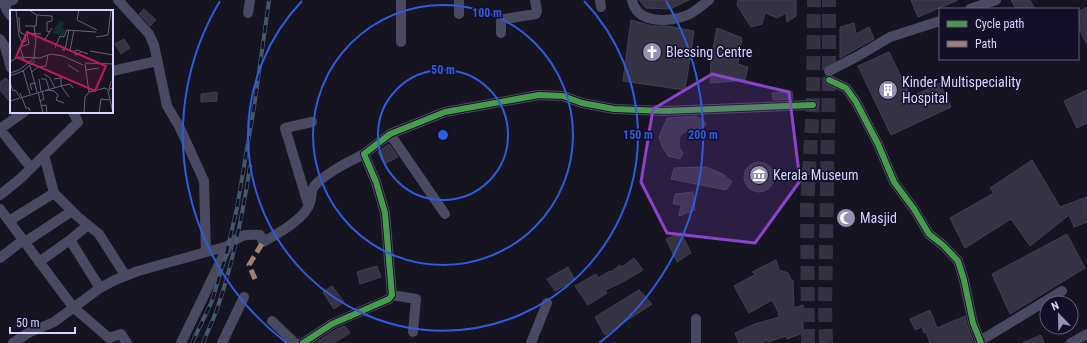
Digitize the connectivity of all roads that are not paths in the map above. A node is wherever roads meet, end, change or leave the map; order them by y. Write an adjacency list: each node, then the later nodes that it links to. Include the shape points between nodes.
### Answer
1 (13, 0): 13 (street, via 4,3)
2 (118, 0): 18 (street, via 149,34)
3 (250, 0): 11 (street)
4 (401, 0): 17 (street)
5 (459, 0): 12 (street)
6 (535, 0): 15 (street, via 536,14 504,19 501,21)
7 (632, 0): 8 (street, via 641,16 660,21 687,16)
8 (709, 0)
9 (996, 0): 10 (street)
10 (973, 8)
11 (248, 13)
12 (459, 14)
13 (10, 15)
14 (939, 21): 55 (street, via 890,37 829,75 846,88 856,102 894,182 929,234 958,261 973,323)
15 (502, 33)
16 (0, 39): 19 (street)
17 (401, 42)
18 (157, 61): 20 (street); 41 (street, via 167,106 204,181)
19 (10, 64)
20 (113, 71)
21 (813, 105): 26 (street, via 664,111 614,109 582,103 563,96 539,95 445,112)
22 (23, 113): 25 (street)
23 (74, 113): 28 (street, via 78,122)
24 (312, 122): 32 (street, via 285,128)
25 (0, 129): 29 (street)
26 (390, 134): 27 (street); 35 (street)
27 (364, 154): 32 (street, via 316,184 311,191); 47 (street, via 386,213)
28 (44, 155): 29 (street); 30 (street)
29 (30, 168): 31 (street)
30 (54, 193): 34 (street); 36 (street)
31 (0, 195)
32 (309, 206): 40 (street, via 278,235 263,242 260,235 250,234 237,237)
33 (0, 209): 36 (street)
34 (72, 211): 37 (street); 39 (street)
35 (445, 214)
36 (9, 221): 39 (street)
37 (88, 225): 38 (street); 44 (street, via 99,234)
38 (70, 240): 43 (street); 45 (street)
39 (24, 241): 42 (street); 43 (street)
40 (228, 246): 41 (street); 58 (street)
41 (206, 252): 44 (street)
42 (0, 258)
43 (39, 262): 50 (street)
44 (125, 276): 45 (street)
45 (100, 288): 50 (street)
46 (1062, 291): 55 (street)
47 (392, 295): 53 (street, via 416,299); 61 (street, via 389,299 332,324)
48 (244, 297): 59 (street)
49 (548, 303): 62 (street)
50 (73, 307): 56 (street, via 54,322 28,333); 57 (street, via 109,338 121,334)
51 (696, 319): 63 (street)
52 (272, 321): 60 (street)
53 (412, 332)
54 (1087, 334): 64 (street)
55 (981, 342)
56 (13, 343)
57 (127, 343)
58 (181, 343)
59 (222, 343)
60 (295, 343)
61 (303, 343)
62 (531, 343)
63 (696, 343)
64 (1071, 343)

